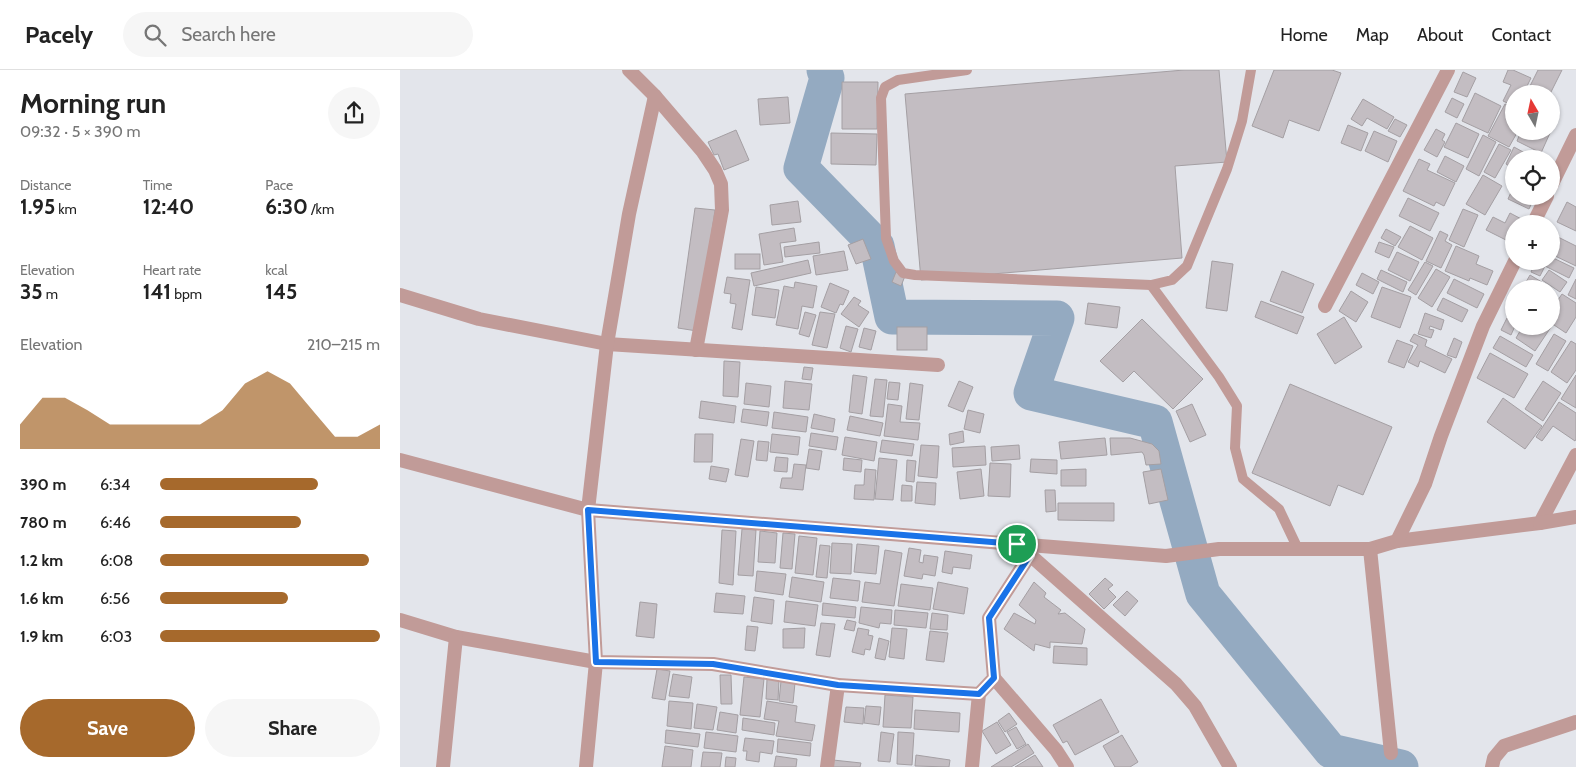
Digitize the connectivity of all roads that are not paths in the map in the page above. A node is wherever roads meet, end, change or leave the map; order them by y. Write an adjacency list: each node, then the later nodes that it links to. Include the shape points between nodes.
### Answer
1 (629, 70): 5 (street)
2 (967, 70): 9 (lane, via 898,80 885,87 881,98 886,238 894,261 903,273)
3 (1251, 70): 9 (lane, via 1242,122 1187,266 1172,280)
4 (1448, 70): 11 (street)
5 (656, 96): 12 (street, via 629,214); 13 (street, via 703,152 721,184 722,210)
6 (1576, 135): 7 (street)
7 (1560, 168)
8 (1511, 270): 20 (street, via 1483,326 1426,484)
9 (1151, 285): 22 (lane, via 1237,406 1235,448 1243,479 1279,509)
10 (400, 295): 12 (street, via 479,319)
11 (1325, 306)
12 (607, 344): 13 (street); 17 (street)
13 (696, 350): 14 (street)
14 (938, 365)
15 (1576, 455): 19 (street)
16 (400, 460): 17 (street)
17 (588, 510): 21 (street); 27 (street)
18 (1576, 516): 19 (street)
19 (1540, 523): 20 (street)
20 (1397, 541): 23 (street)
21 (1017, 544): 22 (street, via 1166,556 1219,549); 24 (street)
22 (1298, 549): 23 (street)
23 (1370, 549): 32 (street)
24 (1030, 555): 28 (street, via 989,618); 38 (street, via 1176,684 1195,706)
25 (400, 620): 26 (street)
26 (456, 637): 27 (street); 33 (street)
27 (596, 662): 29 (street, via 713,664); 34 (street)
28 (994, 678): 30 (street); 37 (street)
29 (838, 685): 30 (street); 35 (street)
30 (979, 694): 36 (street)
31 (1576, 722): 39 (street, via 1504,746 1494,758)
32 (1391, 753)
33 (443, 767)
34 (586, 767)
35 (827, 767)
36 (972, 767)
37 (1067, 767)
38 (1230, 767)
39 (1492, 767)

